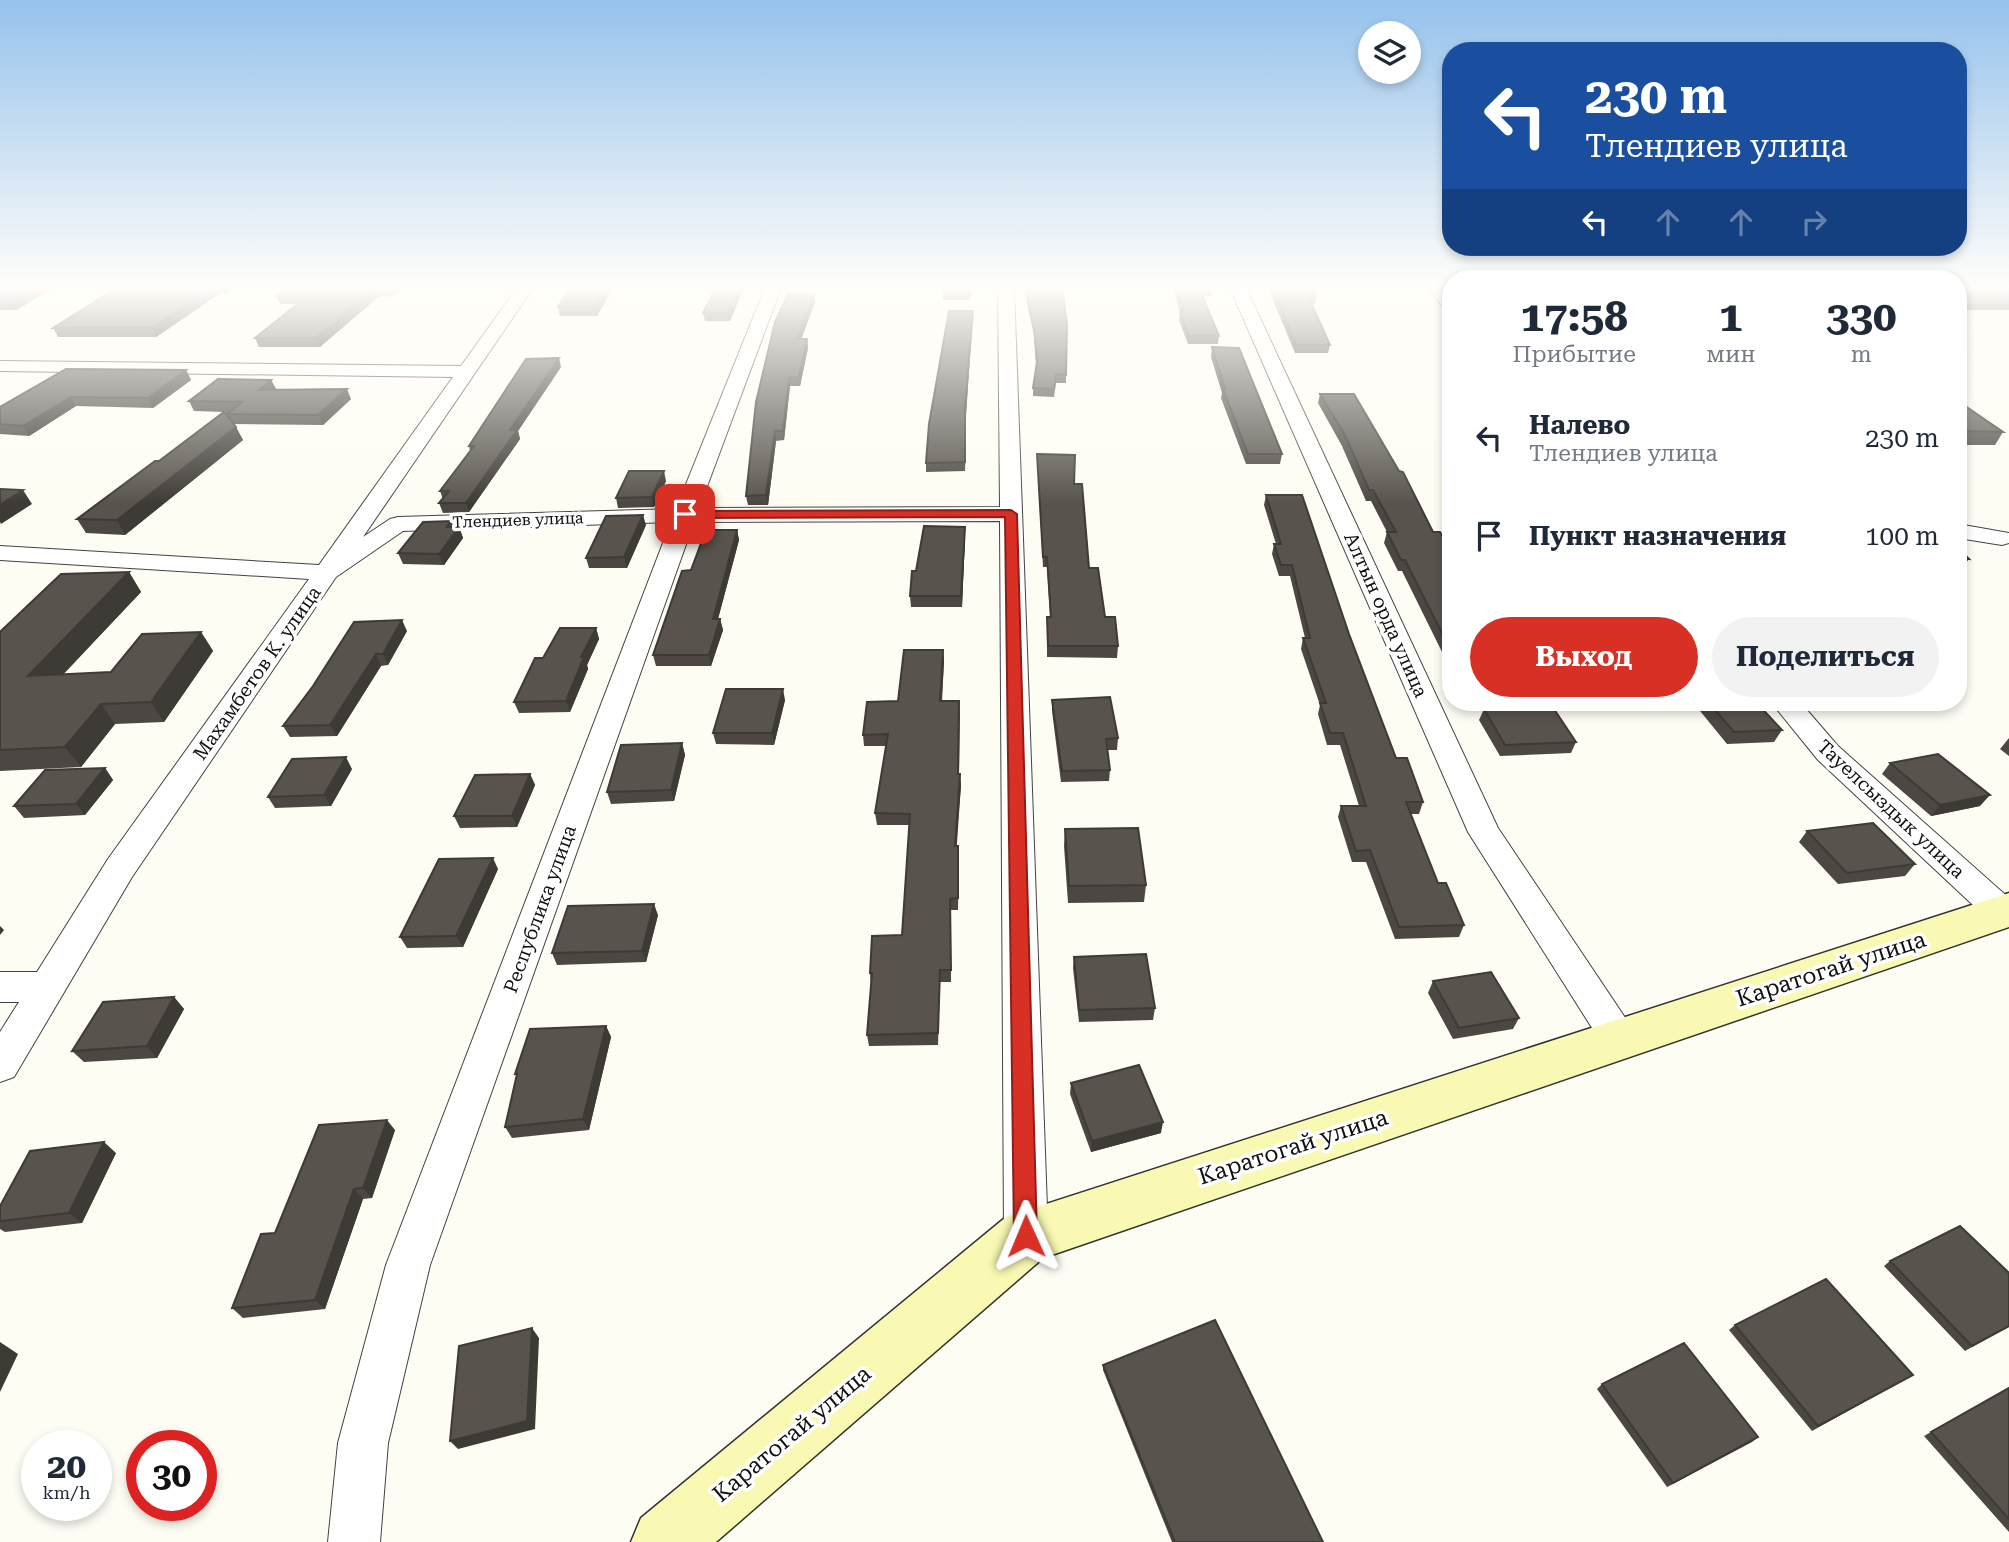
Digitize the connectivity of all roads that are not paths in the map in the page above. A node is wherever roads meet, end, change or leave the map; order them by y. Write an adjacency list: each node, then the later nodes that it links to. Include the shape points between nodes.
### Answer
1 (475, 360): 6 (street, Махамбетов К. улица)
2 (745, 360): 7 (street, Республика улица)
3 (1008, 360): 8 (street)
4 (1271, 360): 18 (street, Алтын орда улица, via 1484,832)
5 (0, 366): 6 (street)
6 (467, 372): 13 (street, Махамбетов К. улица)
7 (685, 514): 8 (street, Тлендиев улица); 13 (street, Тлендиев улица, via 398,524); 21 (street, Республика улица, via 408,1265 363,1443)
8 (1011, 514): 20 (street)
9 (2009, 516): 11 (street)
10 (1967, 533): 11 (street)
11 (2005, 540)
12 (0, 553): 13 (street)
13 (326, 573): 17 (street, Махамбетов К. улица, via 120,868)
14 (1793, 711): 15 (street, Тауелсыздык улица, via 1828,753)
15 (2005, 911): 18 (street, Каратогай улица)
16 (0, 987): 17 (street)
17 (48, 987): 19 (street, Махамбетов К. улица)
18 (1619, 1039): 20 (street, Каратогай улица)
19 (0, 1065)
20 (1026, 1236): 22 (street, Каратогай улица)
21 (354, 1542)
22 (665, 1542)

